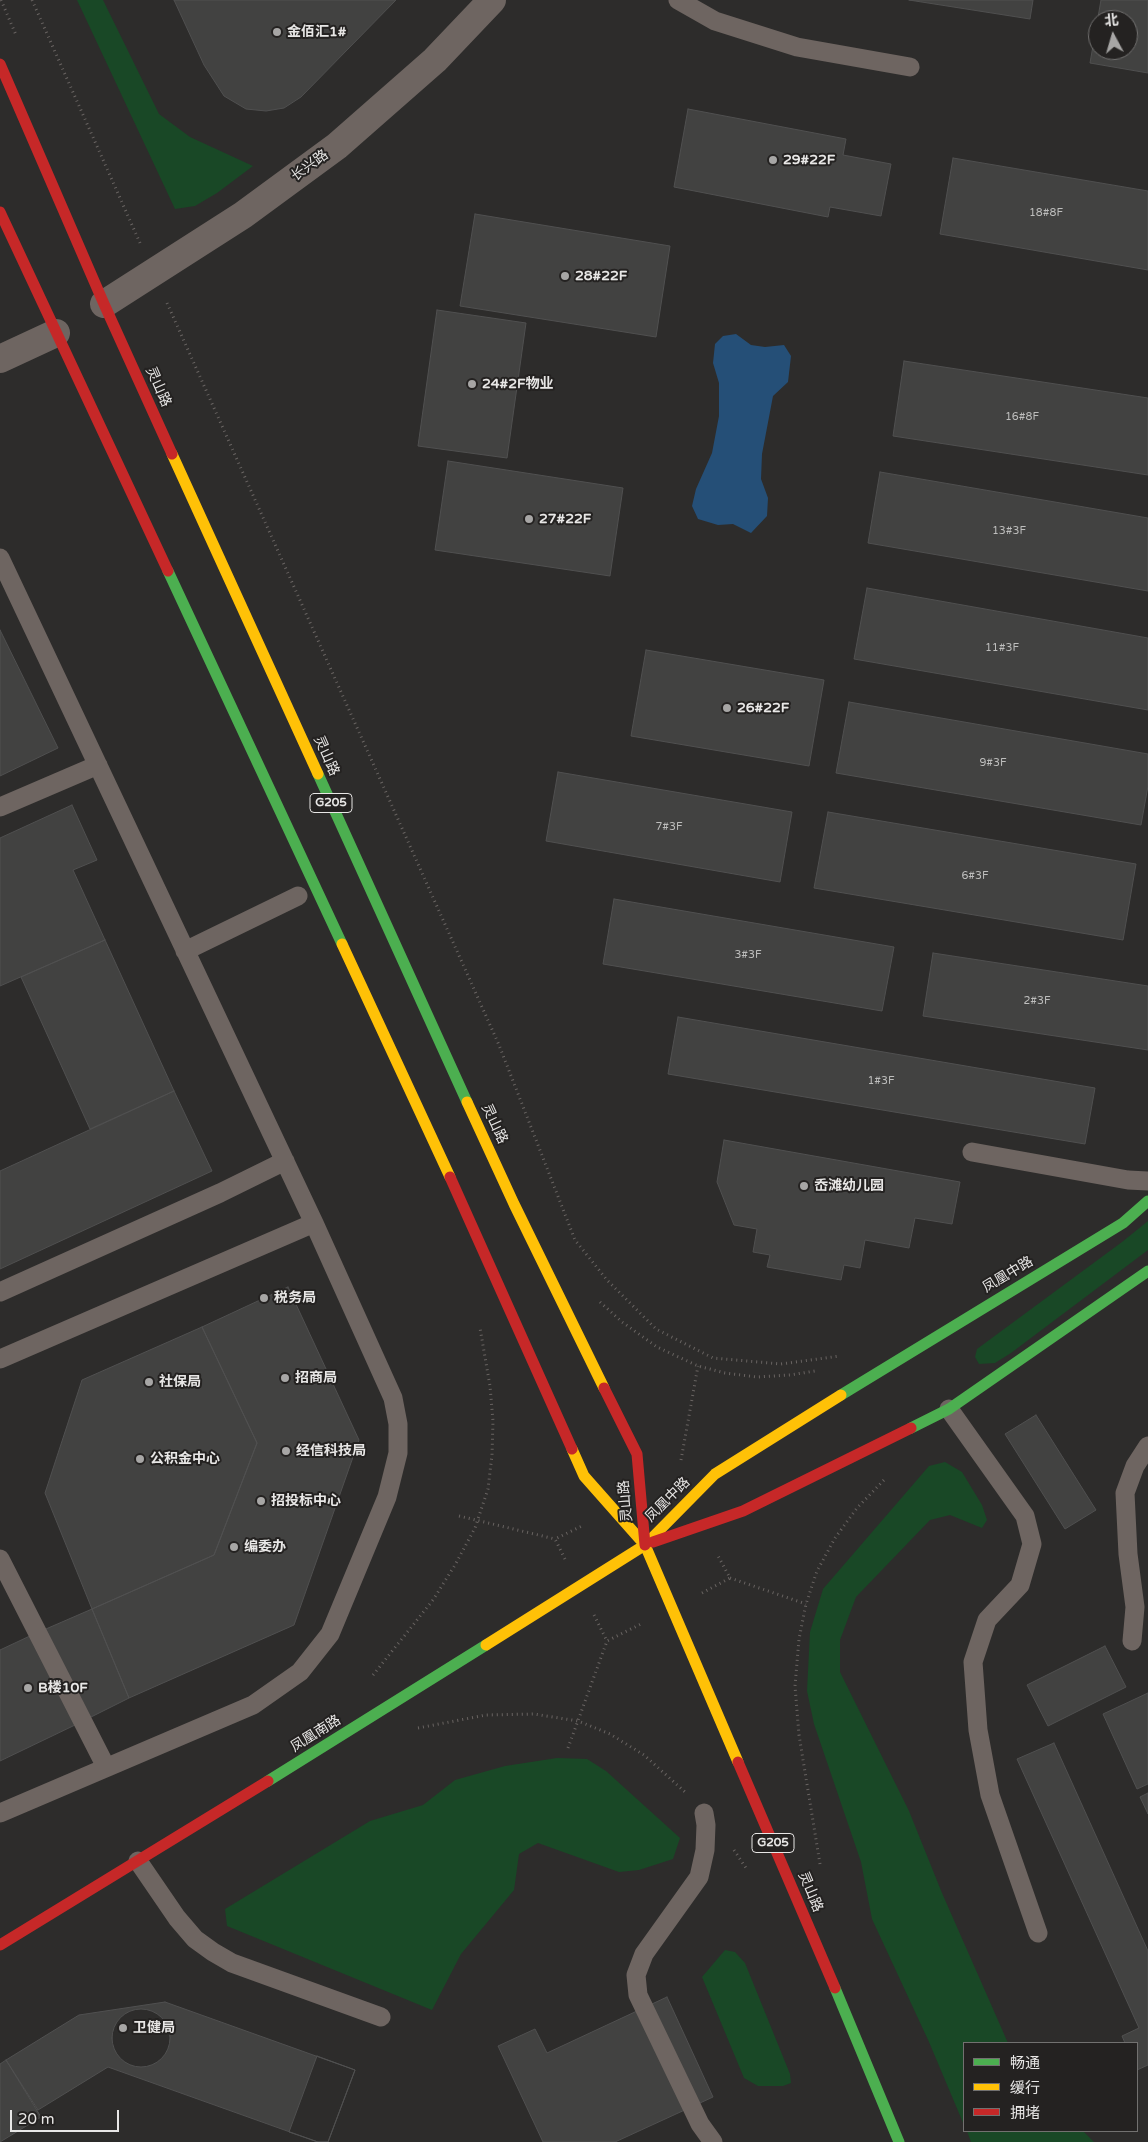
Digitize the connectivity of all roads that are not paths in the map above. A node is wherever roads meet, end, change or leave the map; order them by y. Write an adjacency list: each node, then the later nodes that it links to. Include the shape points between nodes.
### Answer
1 (492, 0): 6 (street, 长兴路, via 435,60 337,146 243,215)
2 (678, 0): 4 (lane, via 715,21 797,47)
3 (0, 64): 6 (main road, 灵山路 / G205)
4 (910, 67)
5 (0, 212): 7 (main road, 灵山路)
6 (104, 304): 24 (main road, 灵山路 / G205, via 514,1204 637,1454)
7 (56, 333): 8 (street); 24 (main road, 灵山路, via 448,1172 584,1476)
8 (0, 359)
9 (0, 558): 10 (lane)
10 (98, 765): 11 (lane); 13 (lane)
11 (0, 807)
12 (298, 896): 13 (lane)
13 (185, 950): 15 (lane)
14 (972, 1152): 16 (lane)
15 (285, 1161): 18 (lane); 20 (lane)
16 (1148, 1181)
17 (1148, 1201): 24 (main road, 凤凰中路, via 1123,1223 715,1474)
18 (314, 1223): 21 (lane); 27 (lane, via 392,1398 398,1424 398,1453 387,1497 330,1634 300,1672 253,1705)
19 (1148, 1271): 22 (main road, 凤凰中路)
20 (0, 1292)
21 (0, 1359)
22 (949, 1409): 24 (main road, 凤凰中路, via 743,1511); 31 (lane, via 1025,1516 1032,1544 1020,1586 987,1620 973,1662 978,1730 990,1795)
23 (1148, 1446): 26 (lane, via 1135,1466 1125,1493 1135,1607)
24 (644, 1544): 30 (main road, 凤凰南路); 35 (main road, 灵山路 / G205)
25 (0, 1559): 27 (lane)
26 (1132, 1641)
27 (106, 1767): 28 (lane)
28 (0, 1813)
29 (704, 1813): 34 (lane, via 705,1850 699,1876 644,1954 636,1975 638,1995 700,2124)
30 (138, 1861): 32 (main road, 凤凰南路); 33 (lane, via 176,1918 195,1939 213,1952 232,1963)
31 (1038, 1933)
32 (0, 1945)
33 (381, 2017)
34 (714, 2142)
35 (899, 2142)

